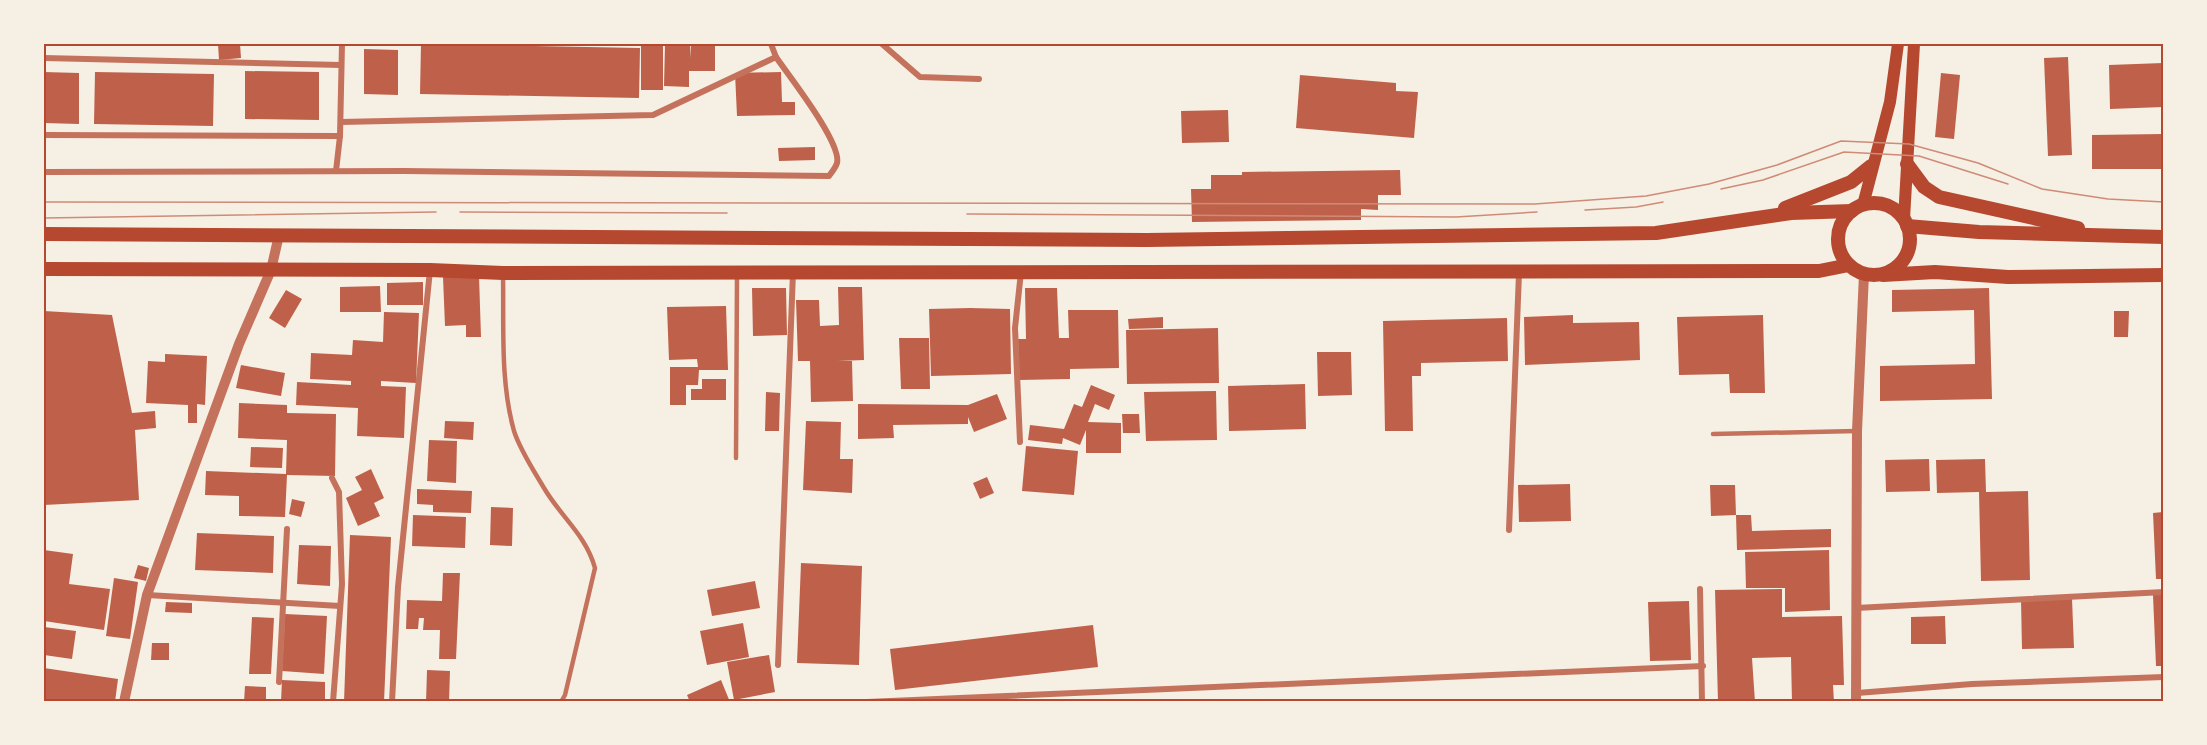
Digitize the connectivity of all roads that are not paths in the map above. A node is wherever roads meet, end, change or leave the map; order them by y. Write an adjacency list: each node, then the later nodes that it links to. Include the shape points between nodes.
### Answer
1 (342, 44): 8 (street)
2 (771, 44): 6 (street)
3 (882, 44): 9 (street, via 920,77)
4 (1898, 44): 14 (main road, via 1890,102)
5 (1914, 44): 13 (main road)
6 (776, 57): 10 (street, via 653,115); 15 (street, via 826,128 837,153 837,164 830,176)
7 (44, 58): 8 (street)
8 (340, 65): 10 (street)
9 (980, 79)
10 (341, 122): 12 (street)
11 (44, 135): 12 (street)
12 (340, 136): 15 (street)
13 (1907, 164): 19 (main road); 22 (main road, via 1924,187 1939,197)
14 (1871, 166): 17 (main road); 18 (main road, via 1845,185)
15 (336, 171): 16 (street)
16 (44, 172)
17 (1857, 208): 18 (main road); 19 (main road, via 1881,204 1898,212); 24 (main road, via 1845,218 1838,237 1839,248)
18 (1767, 216): 21 (main road, via 1656,233 1147,240)
19 (1905, 222): 22 (main road, via 1979,232); 34 (main road, via 1910,241 1906,256 1897,268)
20 (44, 234): 21 (main road)
21 (279, 235): 26 (street)
22 (2112, 235): 23 (main road)
23 (2163, 237)
24 (1849, 265): 32 (main road, via 1809,271); 33 (main road)
25 (44, 269): 26 (main road)
26 (271, 270): 27 (main road); 45 (street, via 239,344)
27 (430, 270): 31 (main road); 56 (street, via 398,587)
28 (737, 271): 29 (main road); 31 (main road); 39 (lane)
29 (793, 271): 30 (main road); 49 (street)
30 (1021, 272): 32 (main road); 38 (street, via 1015,328)
31 (503, 273): 57 (lane, via 504,367 514,432 545,490 590,550 595,568)
32 (1519, 273): 42 (street)
33 (1864, 274): 34 (main road); 36 (street)
34 (1883, 275): 35 (main road)
35 (2163, 275)
36 (1857, 431): 37 (lane); 48 (street)
37 (1713, 434)
38 (1020, 442)
39 (736, 458)
40 (332, 478): 47 (street, via 339,492)
41 (287, 529): 46 (street)
42 (1509, 530)
43 (1700, 589): 50 (street)
44 (2163, 592): 48 (street)
45 (147, 595): 46 (street); 54 (street)
46 (283, 602): 47 (street); 52 (street)
47 (340, 606): 55 (street)
48 (1857, 608): 53 (street)
49 (778, 665)
50 (1703, 666): 58 (street); 59 (street)
51 (2163, 677): 53 (street, via 1972,684)
52 (279, 682)
53 (1856, 697)
54 (124, 702)
55 (333, 702)
56 (392, 702)
57 (561, 702)
58 (867, 702)
59 (1702, 702)

